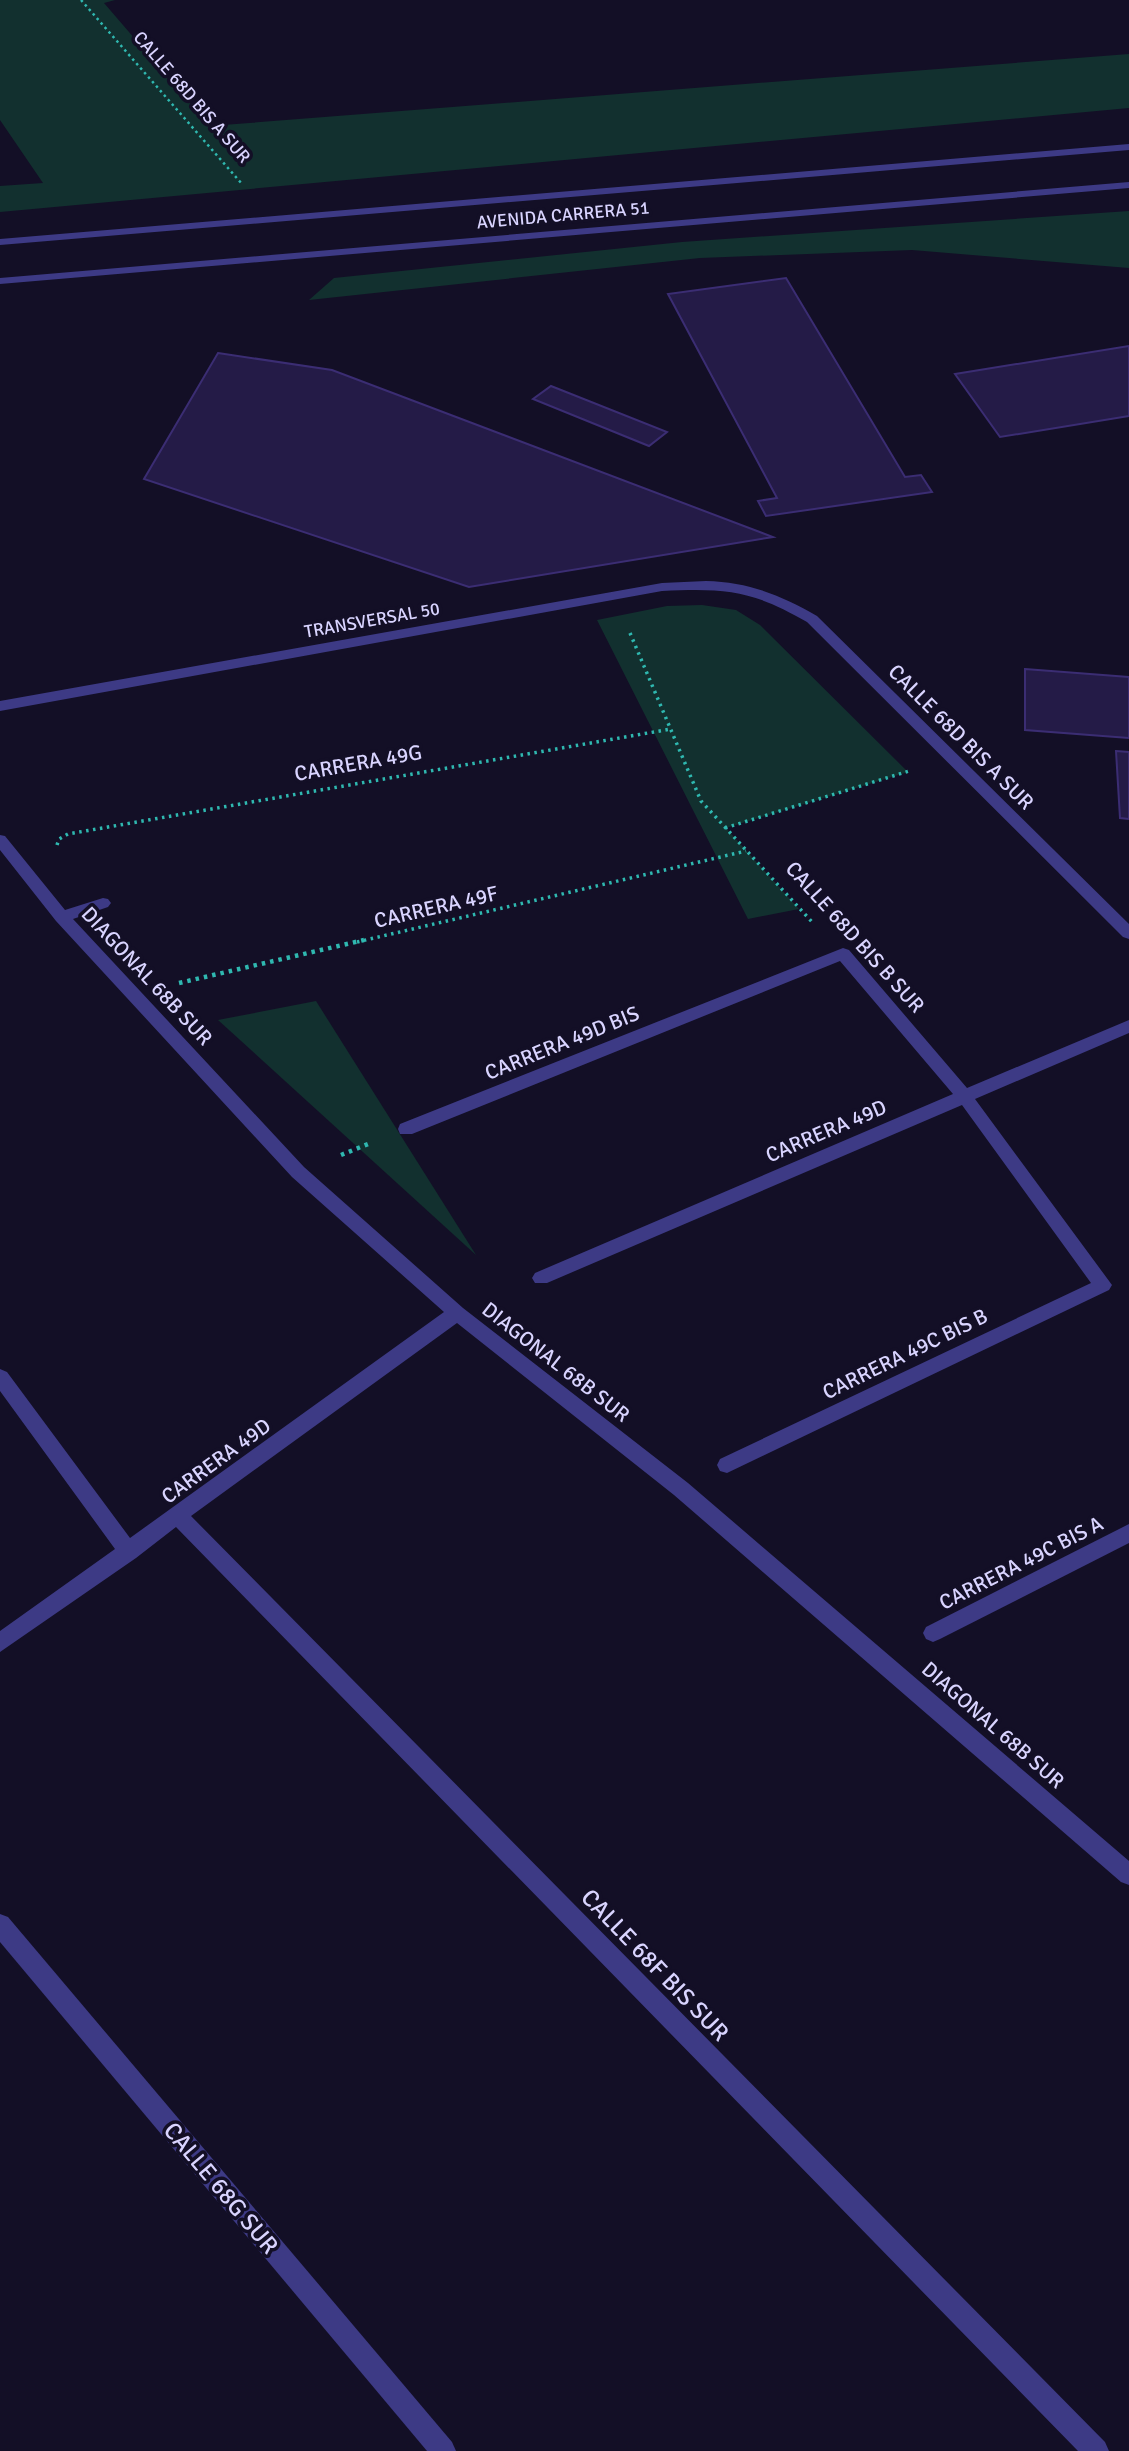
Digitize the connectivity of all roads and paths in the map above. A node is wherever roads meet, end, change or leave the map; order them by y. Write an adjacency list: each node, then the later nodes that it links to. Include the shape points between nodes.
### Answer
1 (81, 0): 4 (path, CALLE 68D BIS A SUR)
2 (1129, 147): 4 (street, AVENIDA CARRERA 51)
3 (1129, 184): 6 (street, AVENIDA CARRERA 51)
4 (274, 219): 5 (street, AVENIDA CARRERA 51)
5 (0, 242)
6 (0, 281)
7 (751, 589): 8 (street, TRANSVERSAL 50, via 714,584); 11 (street, CALLE 68D BIS A SUR, via 778,598 812,619)
8 (615, 596): 9 (street, TRANSVERSAL 50); 10 (path, CALLE 68D BIS B SUR)
9 (0, 706)
10 (671, 729): 12 (path, CALLE 68D BIS B SUR, via 701,801); 14 (path, CARRERA 49G, via 68,834)
11 (953, 758): 12 (path); 18 (street, CALLE 68D BIS A SUR)
12 (726, 828): 15 (path, CALLE 68D BIS B SUR)
13 (0, 840): 17 (street, DIAGONAL 68B SUR)
14 (57, 845)
15 (747, 851): 19 (path, CALLE 68D BIS B SUR); 20 (path, CARRERA 49F)
16 (103, 903): 17 (street)
17 (62, 917): 20 (street, DIAGONAL 68B SUR)
18 (1129, 933)
19 (843, 954): 22 (street, CALLE 68D BIS B SUR); 23 (street, CARRERA 49D BIS)
20 (134, 994): 24 (street, DIAGONAL 68B SUR)
21 (1129, 1026): 22 (street, CARRERA 49D)
22 (965, 1097): 25 (street, CARRERA 49D); 26 (street, CALLE 68D BIS B SUR)
23 (406, 1129): 24 (path)
24 (298, 1172): 27 (street, DIAGONAL 68B SUR)
25 (541, 1278)
26 (1103, 1285): 29 (street, CARRERA 49C BIS B)
27 (457, 1313): 30 (street, CARRERA 49D); 35 (street, DIAGONAL 68B SUR, via 681,1489)
28 (0, 1377): 32 (street)
29 (727, 1465)
30 (177, 1516): 32 (street, CARRERA 49D); 38 (street, CALLE 68F BIS SUR)
31 (1129, 1533): 33 (street, CARRERA 49C BIS A)
32 (129, 1552): 34 (street, CARRERA 49D)
33 (933, 1633)
34 (0, 1643)
35 (1129, 1875)
36 (0, 1925): 37 (street, CALLE 68G SUR)
37 (443, 2451)
38 (1096, 2451)

